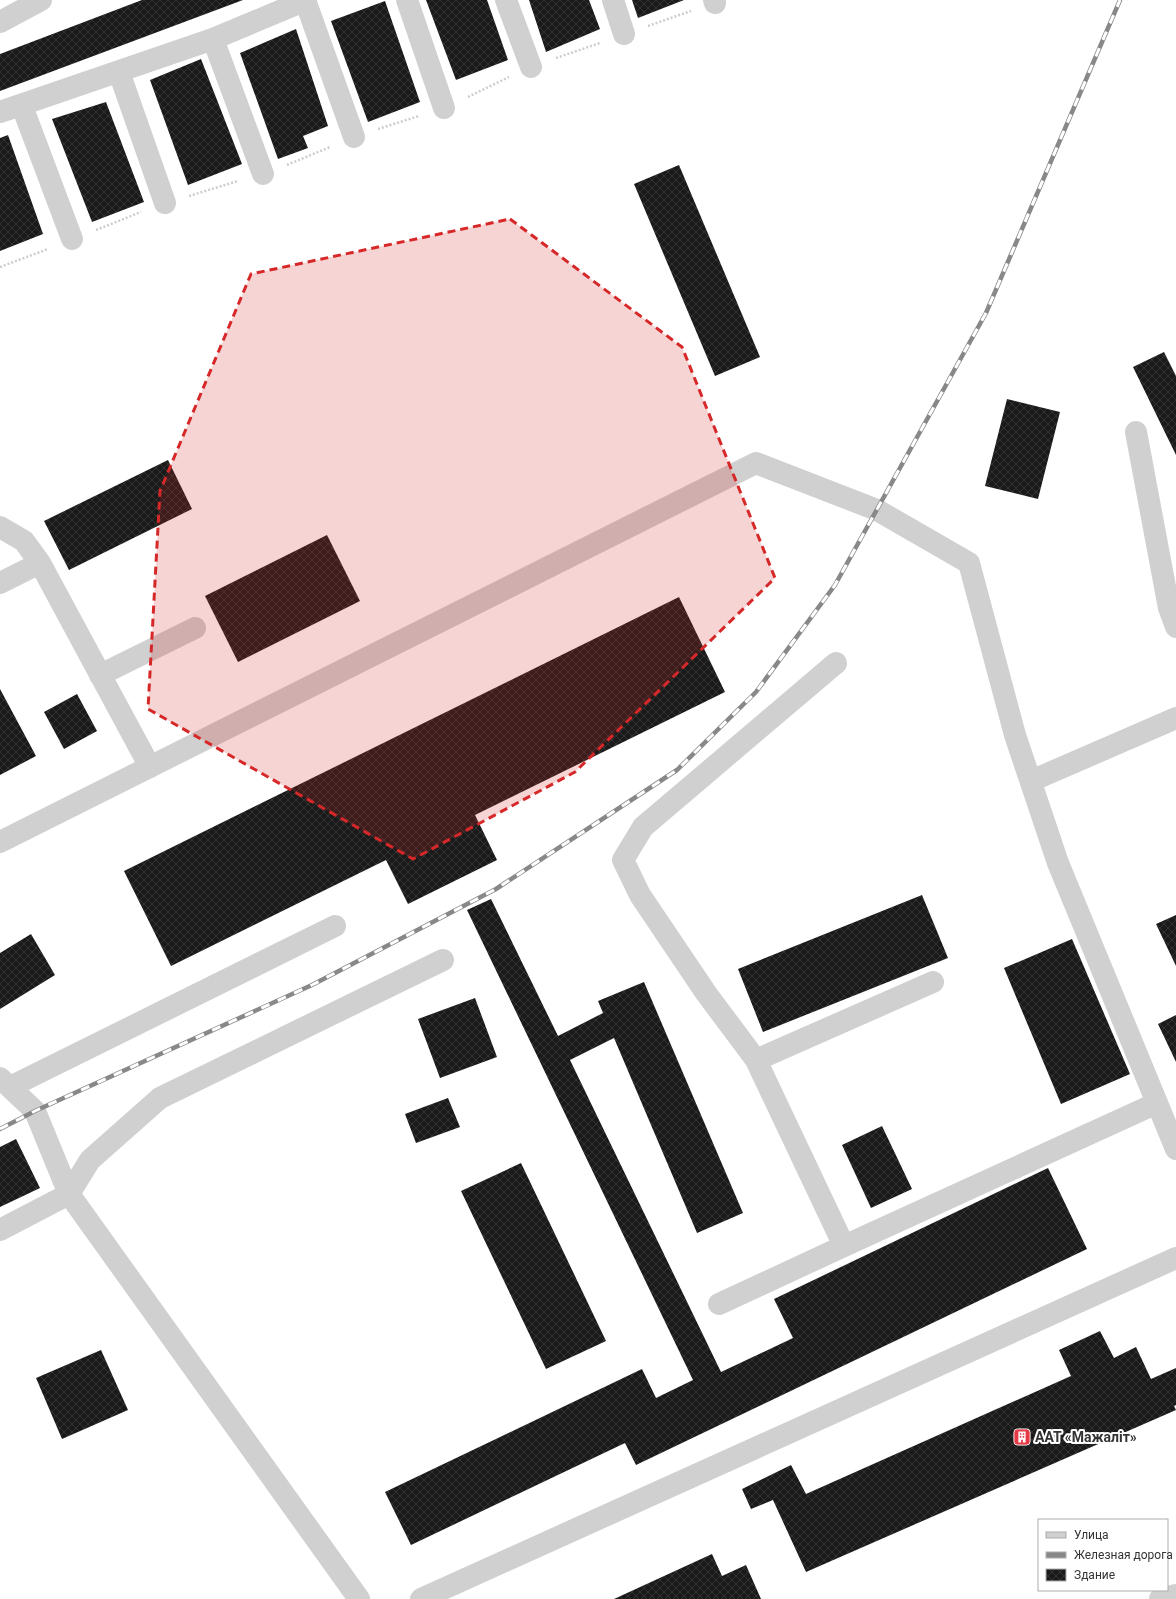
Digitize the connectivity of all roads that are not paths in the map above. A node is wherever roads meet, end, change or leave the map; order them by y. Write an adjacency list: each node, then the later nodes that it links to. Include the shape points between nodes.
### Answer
1 (41, 0): 6 (street)
2 (306, 0): 8 (street); 14 (street)
3 (407, 0): 12 (street)
4 (506, 0): 9 (street)
5 (613, 0): 7 (street)
6 (0, 22)
7 (624, 34)
8 (213, 39): 10 (street); 15 (street)
9 (531, 67)
10 (119, 72): 11 (street); 16 (street)
11 (22, 106): 13 (street); 17 (street)
12 (444, 108)
13 (0, 112)
14 (354, 137)
15 (263, 174)
16 (165, 203)
17 (72, 240)
18 (1136, 432): 22 (street, via 1169,608)
19 (0, 527): 20 (street, via 24,541)
20 (40, 563): 21 (street); 25 (street)
21 (0, 583)
22 (1176, 627)
23 (195, 628): 25 (street)
24 (836, 663): 33 (street, via 643,827 624,860 640,895 706,993)
25 (100, 676): 27 (street)
26 (1176, 718): 28 (street)
27 (150, 767): 28 (street, via 756,464 877,510 969,563 1015,735); 29 (street)
28 (1031, 782): 35 (street, via 1058,863)
29 (0, 842)
30 (335, 926): 34 (street)
31 (443, 960): 37 (street, via 160,1098 90,1160)
32 (933, 982): 33 (street)
33 (756, 1060): 39 (street)
34 (5, 1083): 37 (street, via 35,1111)
35 (1157, 1103): 36 (street); 39 (street)
36 (1176, 1149)
37 (69, 1194): 38 (street); 43 (street)
38 (0, 1230)
39 (844, 1246): 41 (street)
40 (1176, 1258): 44 (street)
41 (719, 1304)
42 (1176, 1595): 45 (street)
43 (359, 1599)
44 (421, 1599)
45 (1160, 1599)

